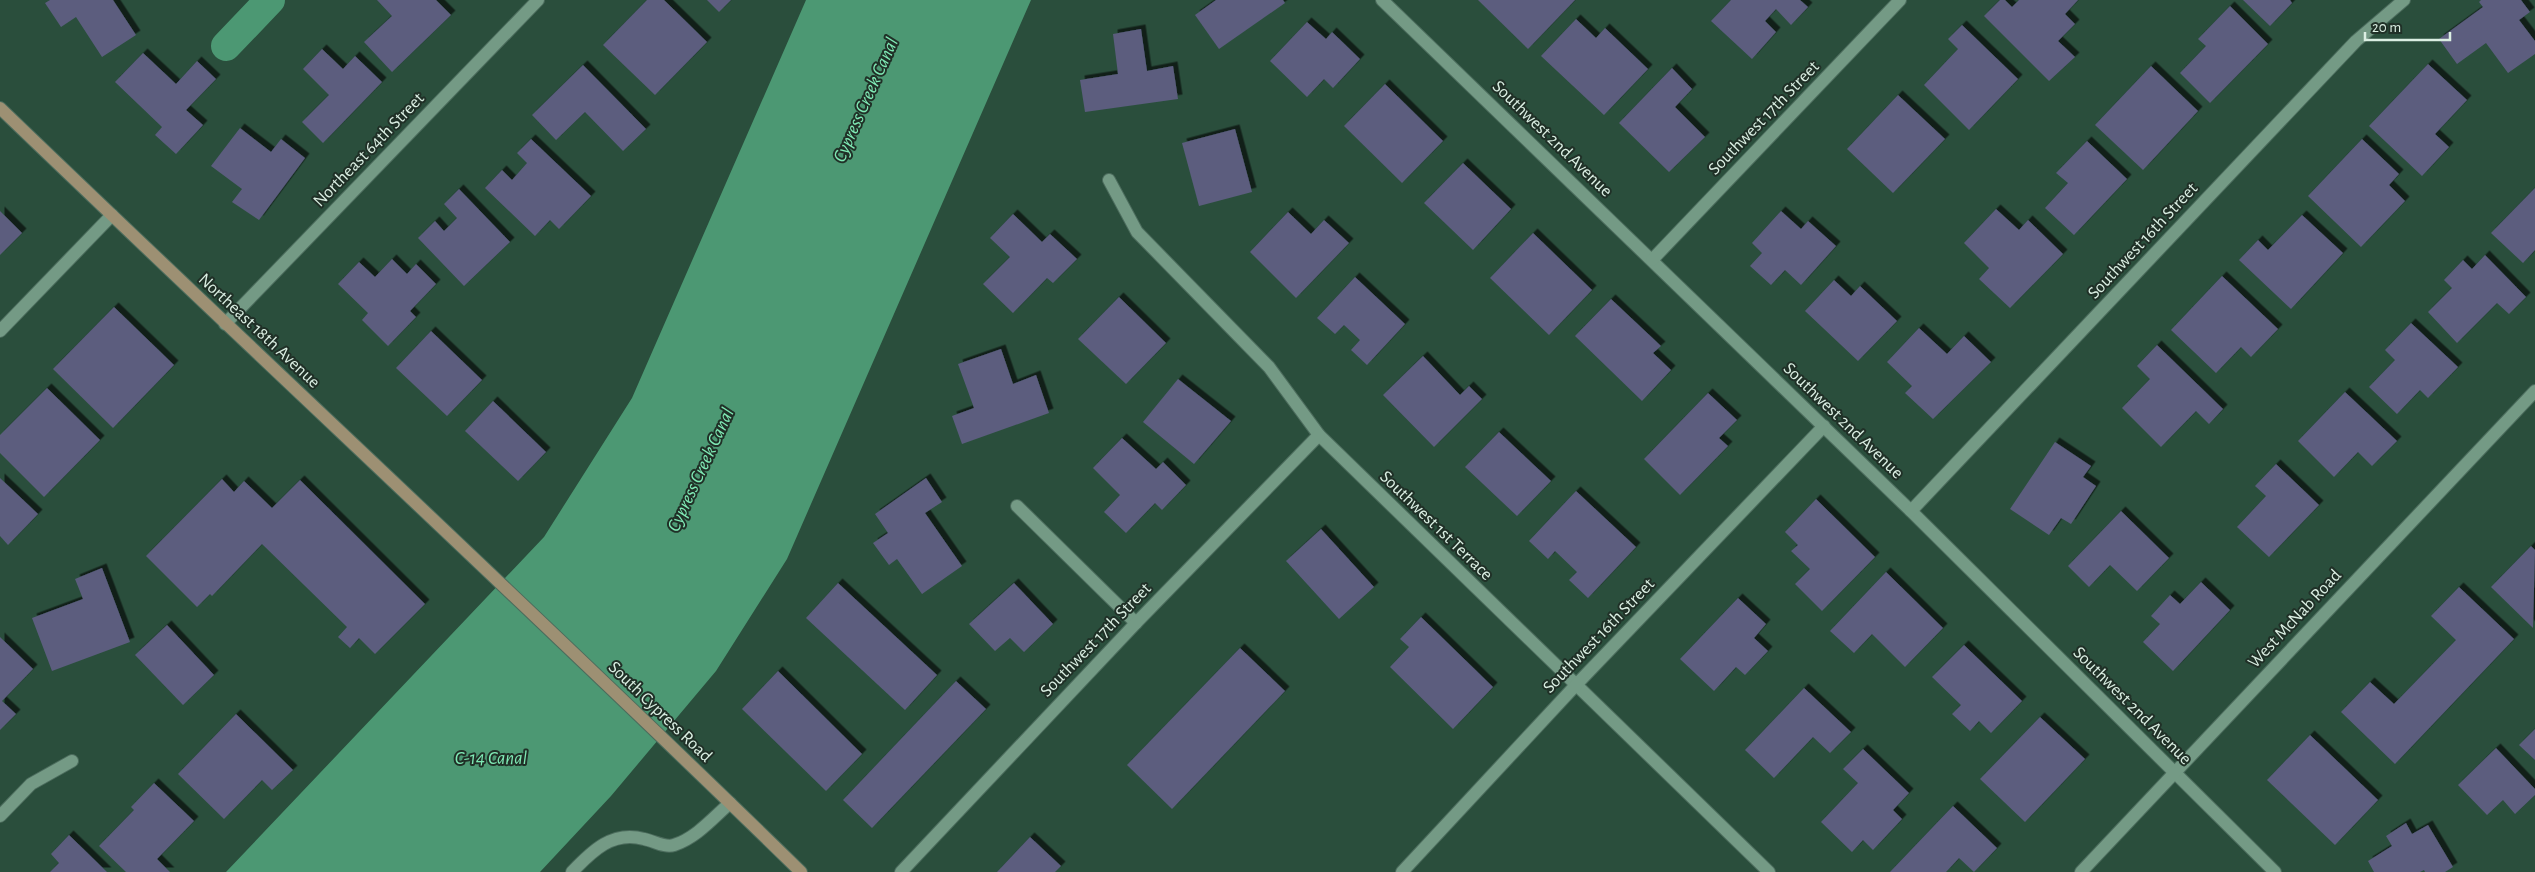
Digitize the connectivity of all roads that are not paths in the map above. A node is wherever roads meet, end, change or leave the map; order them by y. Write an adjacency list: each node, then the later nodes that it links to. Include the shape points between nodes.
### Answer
1 (538, 0): 9 (street, Northeast 64th Street)
2 (1900, 0): 8 (street, Southwest 17th Street)
3 (2404, 0): 15 (street, Southwest 16th Street, via 2356,40)
4 (1390, 2): 8 (street, Southwest 2nd Avenue)
5 (0, 108): 7 (street, Northeast 18th Avenue)
6 (1109, 180): 13 (street, Southwest 1st Terrace, via 1137,232 1269,367)
7 (112, 216): 9 (street, Northeast 18th Avenue); 10 (street)
8 (1652, 260): 12 (street, Southwest 2nd Avenue)
9 (225, 324): 16 (street, Northeast 18th Avenue)
10 (0, 330)
11 (2535, 391): 20 (street, West McNab Road)
12 (1824, 426): 15 (street, Southwest 2nd Avenue); 18 (street, Southwest 16th Street)
13 (1319, 436): 17 (street, Southwest 17th Street); 18 (street, Southwest 1st Terrace)
14 (1017, 506): 17 (street)
15 (1911, 512): 20 (street, Southwest 2nd Avenue)
16 (495, 577): 21 (street, South Cypress Road)
17 (1136, 623): 25 (street, Southwest 17th Street)
18 (1575, 686): 26 (street, Southwest 16th Street); 27 (street, Southwest 1st Terrace)
19 (72, 761): 22 (street, via 31,784)
20 (2174, 773): 28 (street, West McNab Road); 29 (street, Southwest 2nd Avenue)
21 (730, 803): 23 (street, via 689,839 672,846 643,838 616,837 592,850); 24 (street, South Cypress Road)
22 (0, 816)
23 (572, 872)
24 (801, 872)
25 (901, 872)
26 (1402, 872)
27 (1769, 872)
28 (2081, 872)
29 (2275, 872)

